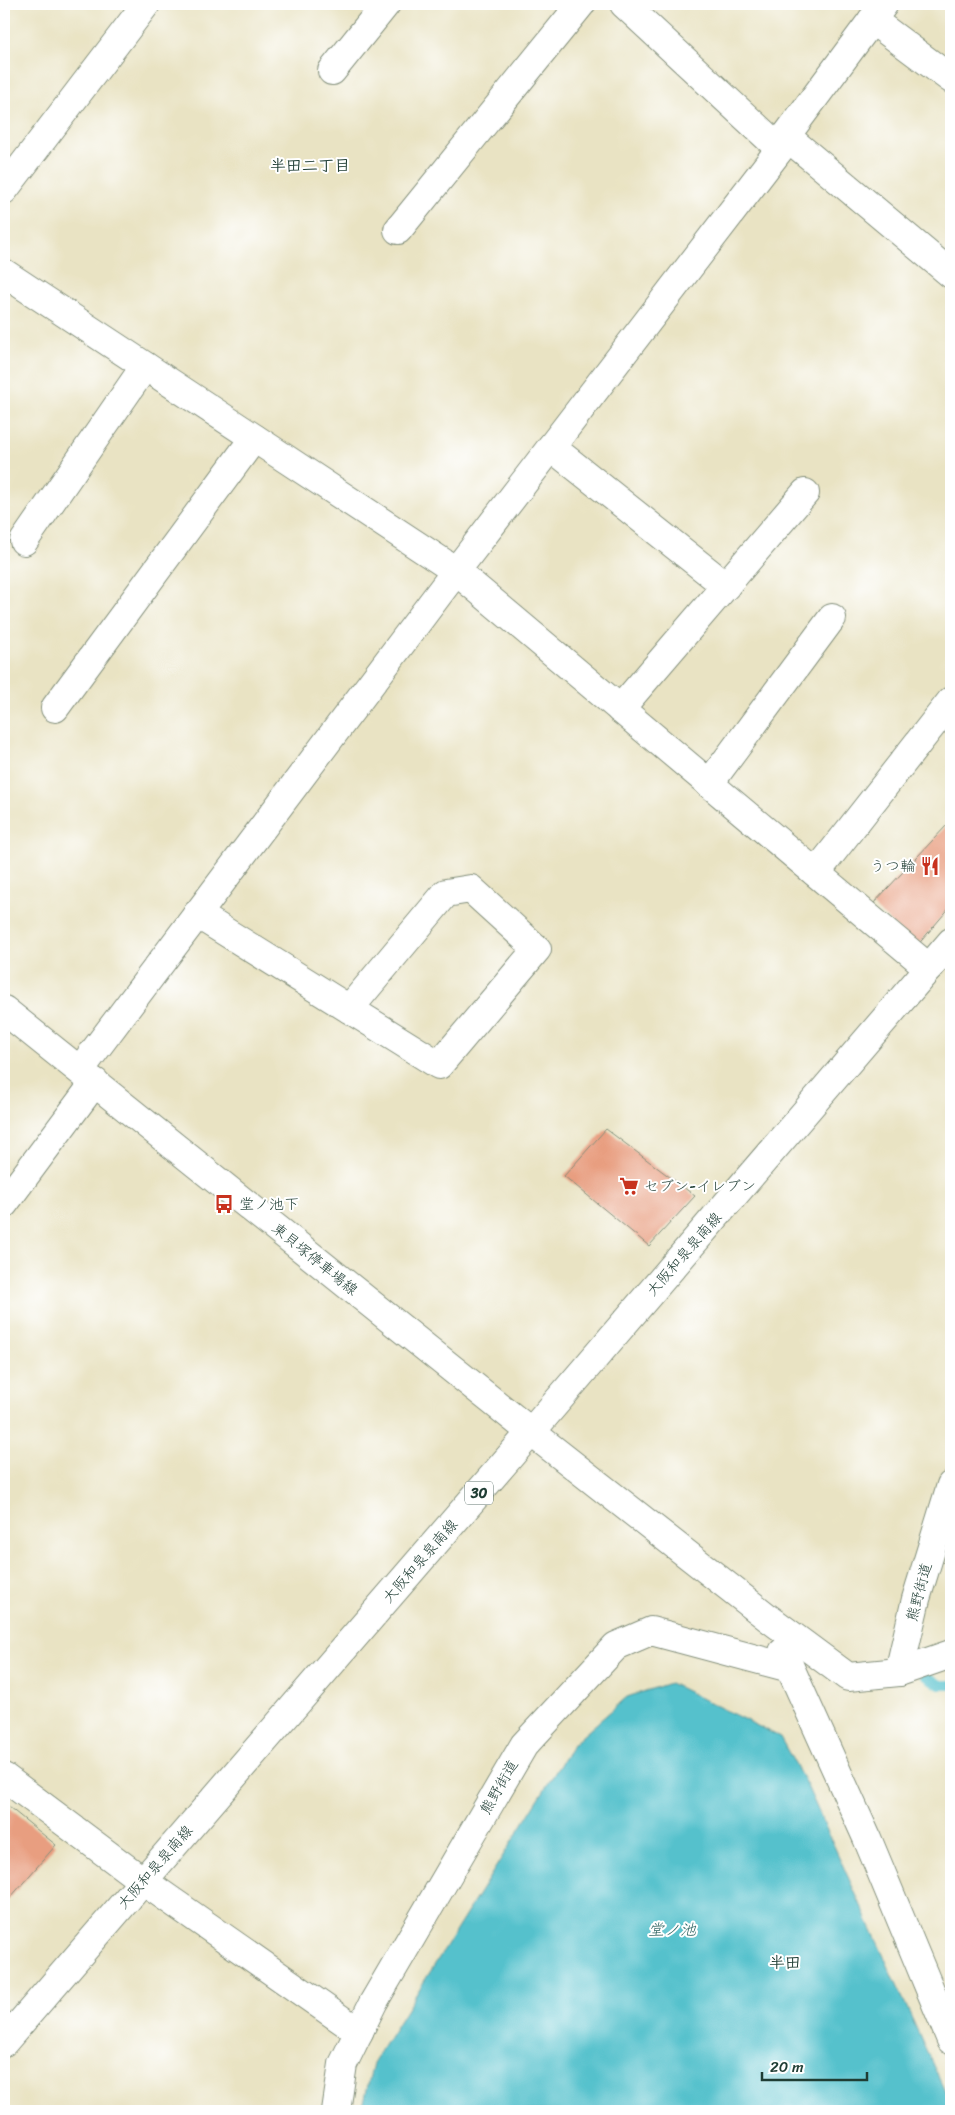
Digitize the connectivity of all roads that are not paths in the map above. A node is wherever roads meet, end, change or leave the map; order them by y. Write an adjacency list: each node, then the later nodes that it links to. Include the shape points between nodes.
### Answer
1 (146, 4): 9 (street)
2 (386, 4): 6 (street)
3 (581, 4): 10 (street)
4 (624, 4): 8 (street)
5 (878, 12): 7 (street); 8 (street)
6 (332, 71)
7 (951, 79)
8 (783, 142): 12 (street); 15 (street)
9 (4, 190)
10 (398, 230)
11 (4, 273): 13 (street)
12 (951, 274)
13 (145, 366): 14 (street); 17 (street)
14 (254, 438): 18 (street); 22 (street)
15 (551, 447): 18 (street); 19 (street)
16 (805, 494): 19 (street)
17 (24, 541)
18 (456, 571): 23 (street); 26 (street)
19 (726, 586): 23 (street)
20 (832, 618): 24 (street)
21 (951, 701): 25 (street)
22 (55, 708)
23 (620, 709): 24 (street)
24 (710, 784): 25 (street)
25 (816, 873): 28 (street)
26 (197, 914): 29 (street); 31 (street)
27 (951, 942): 28 (street, 大阪和泉泉南線 / 30)
28 (929, 968): 33 (street, 大阪和泉泉南線 / 30)
29 (349, 1009): 29 (street, via 446,893 471,889 537,949 439,1066)
30 (4, 1010): 31 (street, 東貝塚停車場線)
31 (87, 1076): 32 (street); 33 (street, 東貝塚停車場線)
32 (4, 1204)
33 (531, 1432): 35 (street, 東貝塚停車場線); 40 (street, 大阪和泉泉南線 / 30)
34 (951, 1485): 38 (street, 熊野街道, via 916,1599)
35 (767, 1617): 37 (street); 38 (street, 東貝塚停車場線, via 848,1677)
36 (951, 1654): 38 (street, 東貝塚停車場線)
37 (790, 1668): 41 (street, 熊野街道, via 651,1631 616,1646 524,1746); 42 (street, via 867,1838)
38 (899, 1672)
39 (4, 1777): 40 (street)
40 (143, 1881): 41 (street); 43 (street, 大阪和泉泉南線 / 30)
41 (359, 2032): 44 (street, 熊野街道, via 343,2064)
42 (951, 2040)
43 (4, 2042)
44 (336, 2111)

